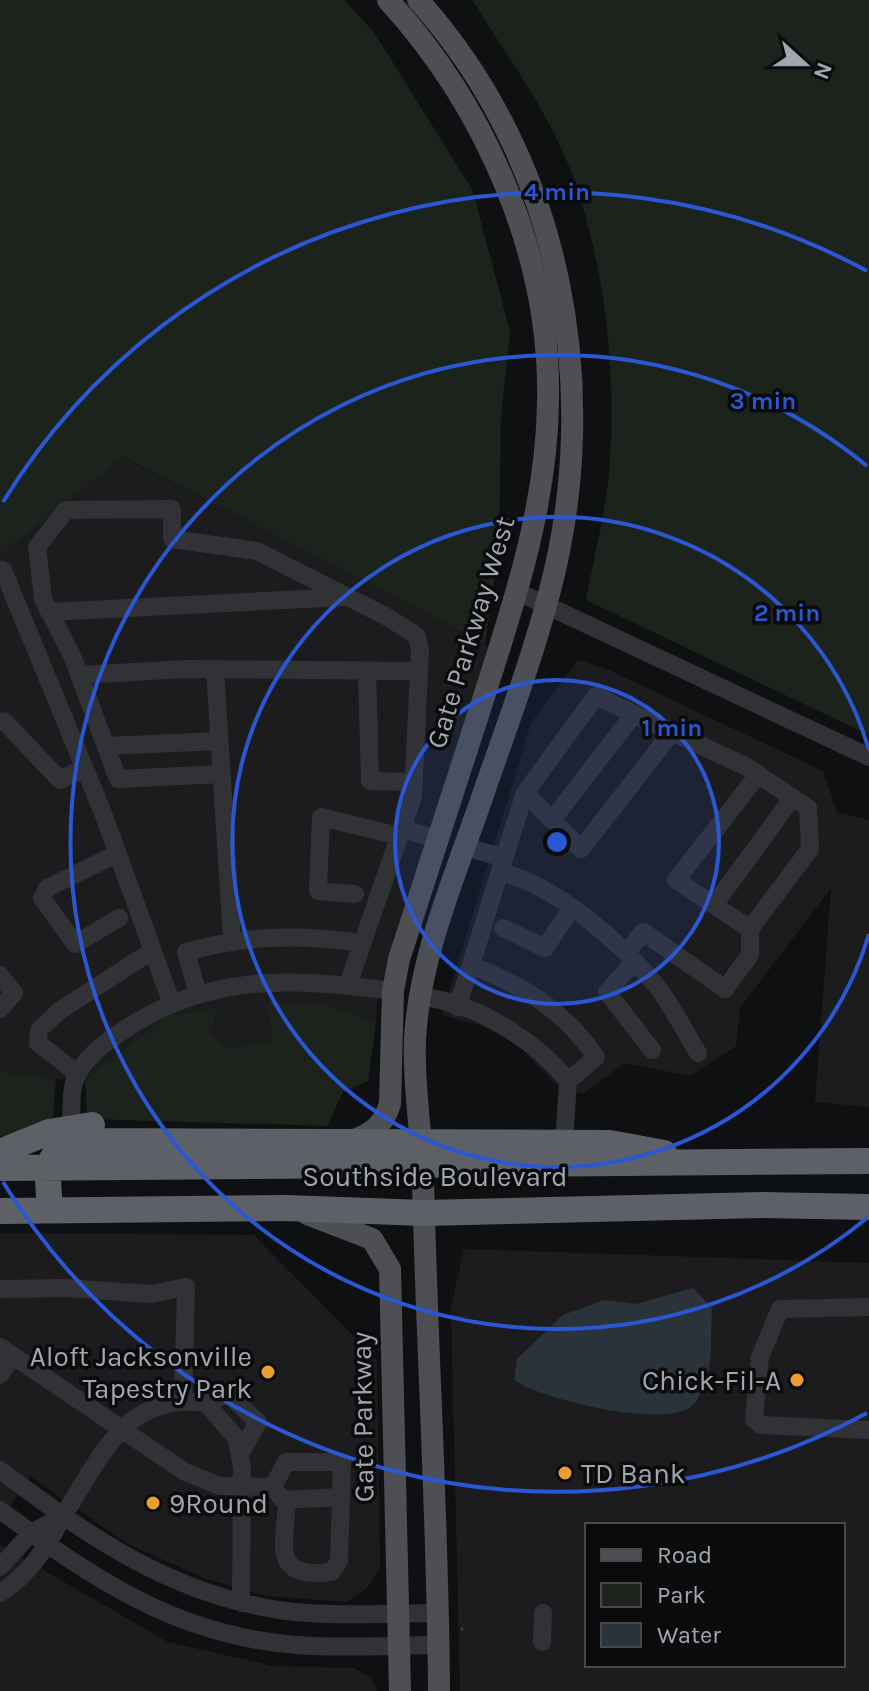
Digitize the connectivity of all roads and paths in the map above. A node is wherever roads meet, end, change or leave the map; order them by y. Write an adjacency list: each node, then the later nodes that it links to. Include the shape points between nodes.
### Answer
1 (388, 0): 4 (main road, Gate Parkway West, via 455,87 489,148 531,261 549,400 537,512)
2 (418, 0): 6 (main road, Gate Parkway West, via 479,81 531,186 553,250 566,317 574,443)
3 (3, 570): 18 (street)
4 (518, 592): 6 (street); 26 (main road, Gate Parkway West)
5 (347, 597): 7 (street); 7 (street, via 257,551 172,539 172,509 66,510 37,547); 10 (street, via 413,632 420,643)
6 (546, 605): 17 (street); 27 (main road, Gate Parkway West)
7 (49, 612): 11 (street)
8 (215, 670): 9 (street); 11 (street); 15 (street)
9 (367, 671): 10 (street); 21 (street, via 370,781)
10 (419, 671): 21 (street)
11 (80, 675): 16 (street)
12 (634, 714): 14 (street); 22 (street, via 596,696); 24 (street)
13 (0, 722): 18 (street, via 60,780)
14 (672, 732): 20 (street); 24 (street, via 581,849)
15 (219, 741): 16 (street); 19 (street)
16 (106, 746): 19 (street, via 118,779)
17 (869, 757)
18 (84, 768): 28 (street)
19 (222, 774): 36 (street)
20 (758, 775): 23 (street); 31 (street, via 676,880)
21 (414, 782): 25 (street)
22 (525, 793): 24 (street); 29 (street)
23 (793, 797): 31 (street); 35 (street, via 808,808 810,849)
24 (552, 820)
25 (400, 832): 26 (street); 30 (street, via 321,817 318,891); 37 (street)
26 (437, 839): 27 (main road); 43 (main road, Gate Parkway West)
27 (466, 847): 29 (street); 45 (main road, Gate Parkway West, via 436,936)
28 (117, 854): 33 (street, via 47,888 42,898 75,944); 38 (street)
29 (502, 865): 32 (street); 40 (street)
30 (355, 894)
31 (714, 905): 35 (street)
32 (571, 909): 34 (street, via 545,948); 39 (street)
33 (119, 918)
34 (503, 928)
35 (750, 929): 39 (street, via 750,955 725,989 643,932)
36 (232, 940): 37 (street, via 303,935); 44 (street, via 186,952)
37 (362, 943): 42 (street)
38 (152, 951): 46 (street); 51 (street, via 59,1011 39,1030 38,1043)
39 (630, 958): 49 (street, via 607,992); 50 (street, via 656,985)
40 (471, 965): 47 (street); 52 (street, via 531,992 577,1030 596,1057)
41 (0, 975): 48 (street, via 14,993)
42 (348, 985): 43 (street); 44 (street, via 258,981)
43 (393, 991): 45 (main road); 55 (main road, Gate Parkway West, via 390,1104 371,1135)
44 (198, 994): 46 (street)
45 (423, 997): 47 (street); 58 (main road, Gate Parkway West, via 415,1039)
46 (172, 1004): 51 (street, via 105,1042)
47 (457, 1007): 52 (street, via 518,1034)
48 (0, 1009)
49 (652, 1050)
50 (698, 1053)
51 (78, 1074): 53 (street)
52 (568, 1081): 56 (street)
53 (71, 1126): 54 (highway, via 95,1125); 57 (highway)
54 (185, 1141): 55 (highway); 62 (highway, via 67,1144)
55 (346, 1143): 58 (highway)
56 (564, 1143): 58 (highway); 60 (highway, via 610,1143)
57 (0, 1152)
58 (422, 1155): 60 (highway, Southside Boulevard); 62 (highway, Southside Boulevard); 67 (main road)
59 (869, 1161): 60 (highway, Southside Boulevard)
60 (718, 1164)
61 (0, 1168): 62 (highway, Southside Boulevard)
62 (47, 1168): 65 (highway)
63 (869, 1207): 67 (highway, Southside Boulevard)
64 (286, 1208): 65 (highway, Southside Boulevard); 67 (highway, Southside Boulevard); 88 (main road, Gate Parkway, via 372,1239 390,1269)
65 (50, 1209): 66 (highway, Southside Boulevard)
66 (0, 1211)
67 (424, 1213): 89 (main road)
68 (0, 1289): 72 (street, via 151,1294 186,1287)
69 (869, 1307): 75 (street, via 780,1309 760,1357 754,1419 761,1425)
70 (6, 1352): 71 (street); 74 (street)
71 (0, 1375)
72 (183, 1399): 73 (street); 74 (street, via 149,1407)
73 (206, 1403): 76 (street, via 237,1439); 76 (street, via 228,1394 258,1422)
74 (120, 1429): 78 (street, via 185,1472 220,1486); 82 (street)
75 (869, 1430)
76 (240, 1454): 78 (street)
77 (0, 1470): 82 (street)
78 (242, 1487): 79 (street); 87 (street)
79 (280, 1493): 80 (street); 80 (street, via 286,1462 342,1462); 80 (street, via 285,1554 289,1565 304,1575 332,1572 339,1561)
80 (341, 1497)
81 (0, 1510): 83 (street)
82 (63, 1516): 83 (street); 84 (street); 87 (street, via 145,1569)
83 (31, 1533): 84 (street); 85 (street)
84 (47, 1545): 86 (street, via 22,1578); 94 (street, via 127,1597 208,1628 295,1645)
85 (0, 1567)
86 (0, 1593)
87 (241, 1603): 88 (street, via 298,1612)
88 (398, 1613): 89 (street); 94 (main road, Gate Parkway)
89 (438, 1613): 95 (main road)
90 (543, 1613): 93 (street)
91 (462, 1627): 92 (path)
92 (462, 1635)
93 (542, 1642)
94 (399, 1645): 95 (street); 96 (main road, Gate Parkway)
95 (439, 1645): 97 (main road)
96 (400, 1691)
97 (439, 1691)

